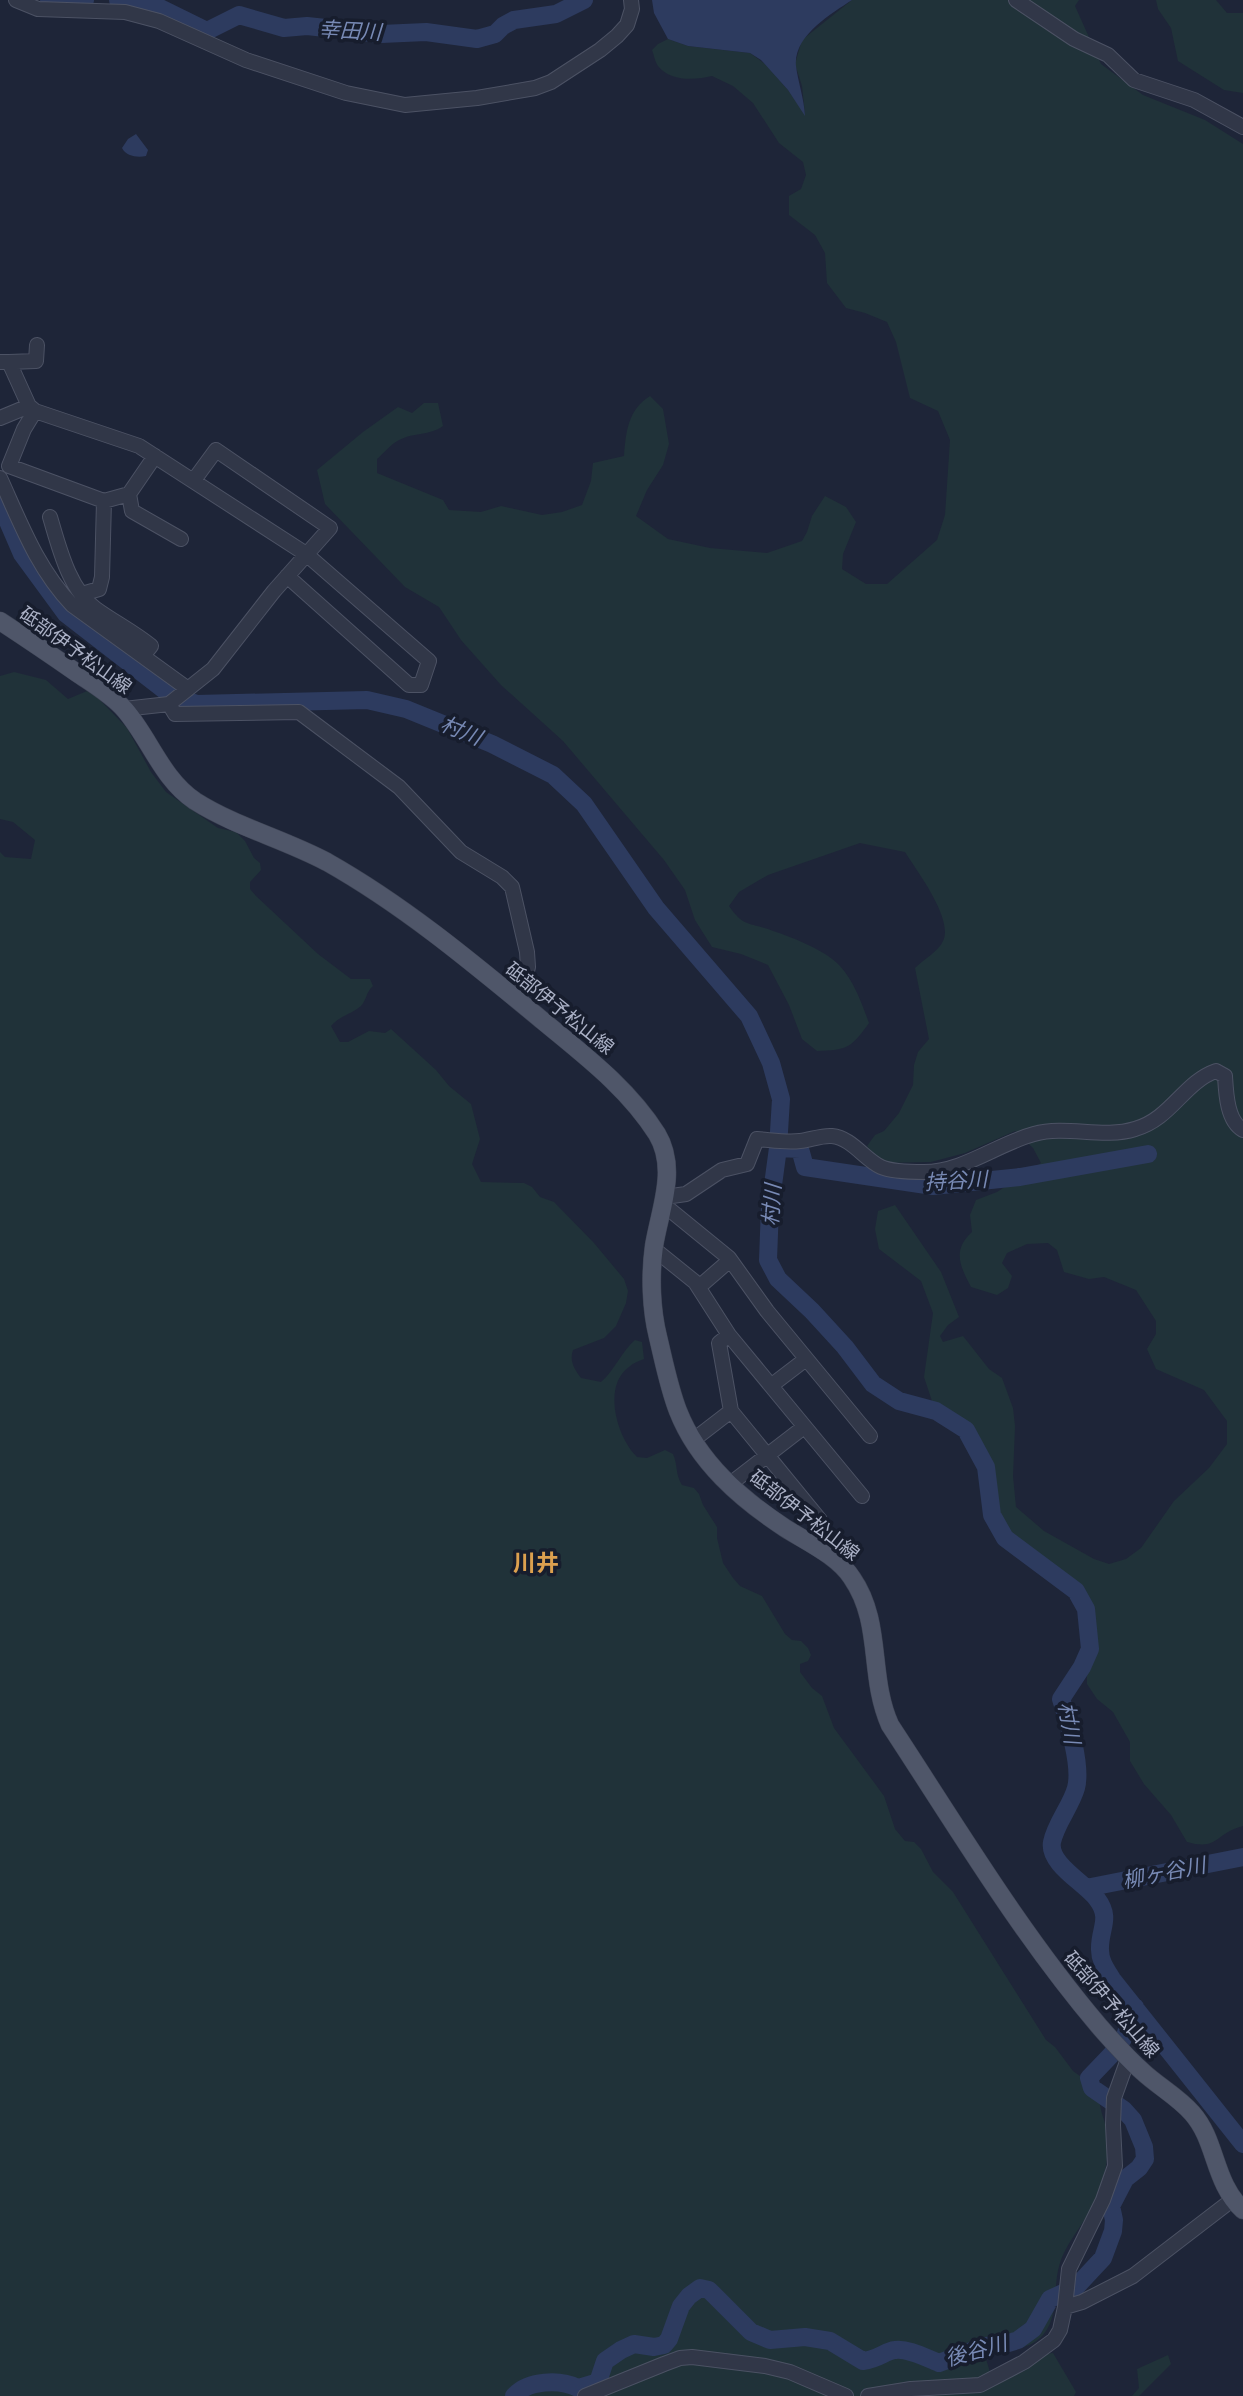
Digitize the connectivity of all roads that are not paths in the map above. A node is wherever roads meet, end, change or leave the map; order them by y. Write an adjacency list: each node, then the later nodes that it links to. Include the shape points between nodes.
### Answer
1 (16, 0): 2 (street, via 38,9 125,12 159,21 246,60 346,93 405,105 489,96 551,82 617,36 627,25)
2 (631, 0)
3 (1016, 0): 4 (street, via 1074,39 1108,55 1134,80 1194,100)
4 (1243, 127)
5 (37, 345): 6 (street, via 36,361)
6 (5, 362): 7 (street)
7 (32, 409): 8 (street); 9 (street, via 139,446); 13 (street, via 9,466)
8 (0, 418)
9 (155, 456): 11 (street); 12 (street)
10 (0, 478): 20 (street, via 47,576 72,605)
11 (194, 480): 16 (street); 16 (street, via 216,450 330,528)
12 (129, 494): 13 (street); 15 (street, via 132,511)
13 (104, 501): 18 (street, via 102,577 99,589)
14 (50, 517): 18 (street, via 65,564)
15 (181, 539)
16 (306, 554): 17 (street); 17 (street, via 429,661 421,685 410,685)
17 (286, 576): 21 (street, via 213,669)
18 (82, 594): 20 (street, via 94,608 151,646)
19 (0, 621): 23 (main road, 砥部伊予松山線)
20 (143, 656): 21 (street)
21 (186, 690): 22 (street)
22 (169, 704): 23 (street); 24 (street, via 175,714 299,712 399,787 461,852 512,887 528,967)
23 (124, 709): 24 (main road, 砥部伊予松山線, via 170,778 192,799 298,847 376,891)
24 (519, 1001): 26 (main road, 砥部伊予松山線, via 606,1073 636,1105 659,1137 667,1166)
25 (1243, 1130): 26 (street, via 1232,1119 1225,1076 1216,1070 1205,1074 1166,1113 1134,1130 1036,1133 961,1164 924,1172 883,1168 832,1136 797,1142 757,1139 747,1164 722,1171 687,1194)
26 (664, 1201): 27 (main road, 砥部伊予松山線); 28 (street)
27 (654, 1250): 29 (street); 36 (main road, 砥部伊予松山線, via 655,1325 677,1410)
28 (730, 1260): 29 (street); 31 (street)
29 (699, 1287): 30 (street)
30 (729, 1335): 32 (street); 33 (street, via 719,1343)
31 (806, 1359): 32 (street); 35 (street)
32 (772, 1385): 34 (street)
33 (731, 1411): 36 (street); 37 (street)
34 (804, 1427): 37 (street); 39 (street)
35 (870, 1436)
36 (692, 1441): 38 (main road, 砥部伊予松山線)
37 (769, 1455): 38 (street); 40 (street)
38 (730, 1484): 41 (main road, 砥部伊予松山線, via 850,1574 870,1618 875,1676 890,1725 1027,1934)
39 (862, 1496)
40 (820, 1520)
41 (1128, 2059): 42 (main road, 砥部伊予松山線, via 1192,2113); 43 (street, via 1114,2098 1115,2166 1069,2269)
42 (1237, 2205): 43 (street, via 1133,2276)
43 (1065, 2307): 46 (street, via 1054,2340 980,2385)
44 (585, 2396): 45 (street, via 692,2357 790,2372)
45 (846, 2396)
46 (868, 2396)

